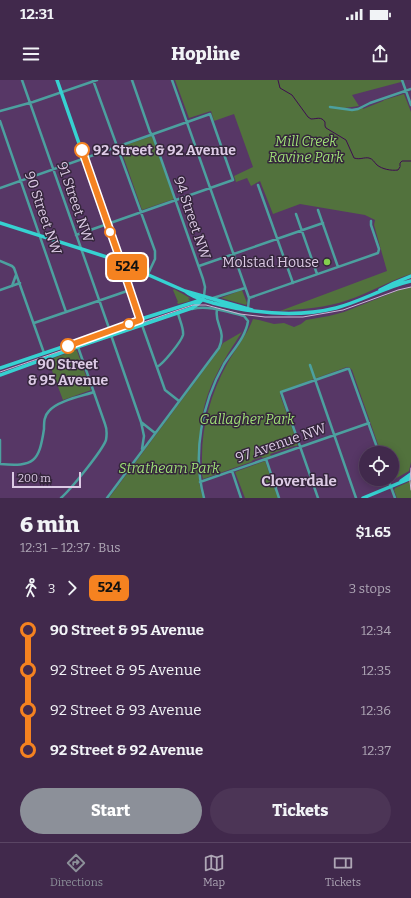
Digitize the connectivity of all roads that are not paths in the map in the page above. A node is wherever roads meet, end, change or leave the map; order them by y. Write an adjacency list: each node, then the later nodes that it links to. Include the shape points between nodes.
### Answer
1 (22, 80): 10 (street, 91 Street NW)
2 (57, 80): 9 (street)
3 (95, 80): 9 (street); 17 (street)
4 (132, 80): 16 (street, 94 Street NW)
5 (172, 80): 15 (street)
6 (402, 80): 8 (street)
7 (411, 90): 8 (street)
8 (406, 91): 11 (street); 12 (street, via 358,109)
9 (62, 92): 10 (street); 18 (street)
10 (30, 103): 13 (street); 19 (street, 91 Street NW)
11 (411, 105)
12 (330, 107)
13 (0, 111)
14 (0, 121): 20 (street, 90 Street NW)
15 (187, 122): 16 (street); 23 (street); 23 (street, via 210,114 233,180)
16 (152, 135): 17 (street); 24 (street, 94 Street NW)
17 (118, 147): 18 (street); 26 (street)
18 (84, 158): 19 (street); 31 (street)
19 (53, 170): 20 (street); 33 (street, 91 Street NW)
20 (21, 181): 22 (street); 34 (street, 90 Street NW)
21 (258, 185): 35 (street)
22 (0, 188)
23 (210, 188): 24 (street); 40 (street)
24 (176, 200): 26 (street); 45 (street, 94 Street NW)
25 (318, 210): 30 (street)
26 (141, 212): 31 (street); 49 (street, via 156,253)
27 (296, 214): 32 (street)
28 (371, 221): 46 (street, via 379,252)
29 (0, 223): 34 (street)
30 (323, 223): 32 (street); 46 (street)
31 (107, 224): 33 (street); 39 (street)
32 (302, 230): 35 (street); 50 (street)
33 (76, 235): 38 (street, 91 Street NW)
34 (40, 237): 36 (street); 37 (street, 90 Street NW)
35 (278, 238): 40 (street); 54 (street)
36 (48, 239): 37 (street); 38 (street)
37 (42, 242): 71 (street, 90 Street NW)
38 (81, 249): 41 (street); 65 (street, 91 Street NW)
39 (117, 251): 41 (street); 43 (street)
40 (233, 254): 45 (street); 56 (street)
41 (110, 258): 43 (street)
42 (0, 261): 48 (street, via 14,268)
43 (121, 262): 44 (street); 47 (street)
44 (130, 266): 47 (street); 49 (street)
45 (199, 266): 62 (street, 94 Street NW, via 204,283)
46 (338, 267): 50 (street)
47 (124, 272): 58 (street)
48 (16, 274): 53 (street); 55 (street)
49 (148, 274): 59 (street)
50 (317, 274): 54 (street)
51 (411, 276): 61 (street)
52 (411, 281): 61 (street)
53 (20, 283): 55 (street); 74 (street)
54 (294, 283): 64 (street)
55 (12, 286): 57 (street)
56 (245, 288): 63 (street); 64 (street)
57 (0, 290)
58 (130, 290): 65 (street); 73 (street)
59 (185, 291): 60 (street); 62 (street)
60 (189, 294): 62 (street); 66 (street, via 192,300)
61 (371, 296): 70 (street, via 313,312 279,313)
62 (203, 298): 63 (street); 66 (street); 68 (street, via 196,306); 70 (street, via 238,309)
63 (213, 298): 67 (street)
64 (249, 298): 67 (street)
65 (99, 301): 71 (street); 76 (street, 91 Street NW)
66 (190, 303): 73 (street)
67 (248, 308): 70 (street)
68 (185, 310): 69 (street); 72 (street)
69 (217, 310): 85 (street, via 222,335 221,344); 99 (street, via 244,316 248,321 216,381 205,412)
70 (252, 310)
71 (66, 312): 74 (street)
72 (178, 312): 75 (street); 80 (street, via 183,329 182,337)
73 (140, 320): 75 (street); 76 (street)
74 (34, 324): 78 (street)
75 (142, 325): 76 (street); 80 (street)
76 (110, 333): 77 (street); 78 (street); 86 (street, 91 Street NW)
77 (78, 346): 82 (street); 84 (street)
78 (44, 353): 81 (street)
79 (310, 365): 83 (street)
80 (157, 367): 85 (street, via 165,390)
81 (0, 368)
82 (0, 375)
83 (315, 380): 87 (street, via 350,369); 89 (street); 92 (street, via 281,392)
84 (94, 392): 95 (street, via 62,403 49,411 45,418 41,449 32,461 20,465); 102 (street, via 107,436 104,445 75,484)
85 (179, 401): 88 (street)
86 (141, 422): 88 (street); 93 (street, 91 Street NW, via 144,436)
87 (369, 423): 89 (street, 97 Avenue NW); 91 (street)
88 (156, 433): 93 (street)
89 (334, 435): 92 (street, 97 Avenue NW); 108 (street)
90 (0, 440): 95 (street)
91 (377, 446)
92 (300, 447): 94 (street, 97 Avenue NW); 107 (street)
93 (142, 450): 103 (street)
94 (266, 459): 96 (street, 97 Avenue NW); 106 (street)
95 (0, 463)
96 (232, 471): 99 (street, 97 Avenue NW); 105 (street)
97 (411, 474): 100 (street)
98 (411, 478): 100 (street)
99 (200, 482): 104 (street)
100 (400, 482)
101 (391, 486): 109 (street); 110 (street)
102 (61, 498)
103 (107, 498)
104 (204, 498)
105 (241, 498)
106 (279, 498)
107 (318, 498)
108 (356, 498)
109 (363, 498)
110 (395, 498)

